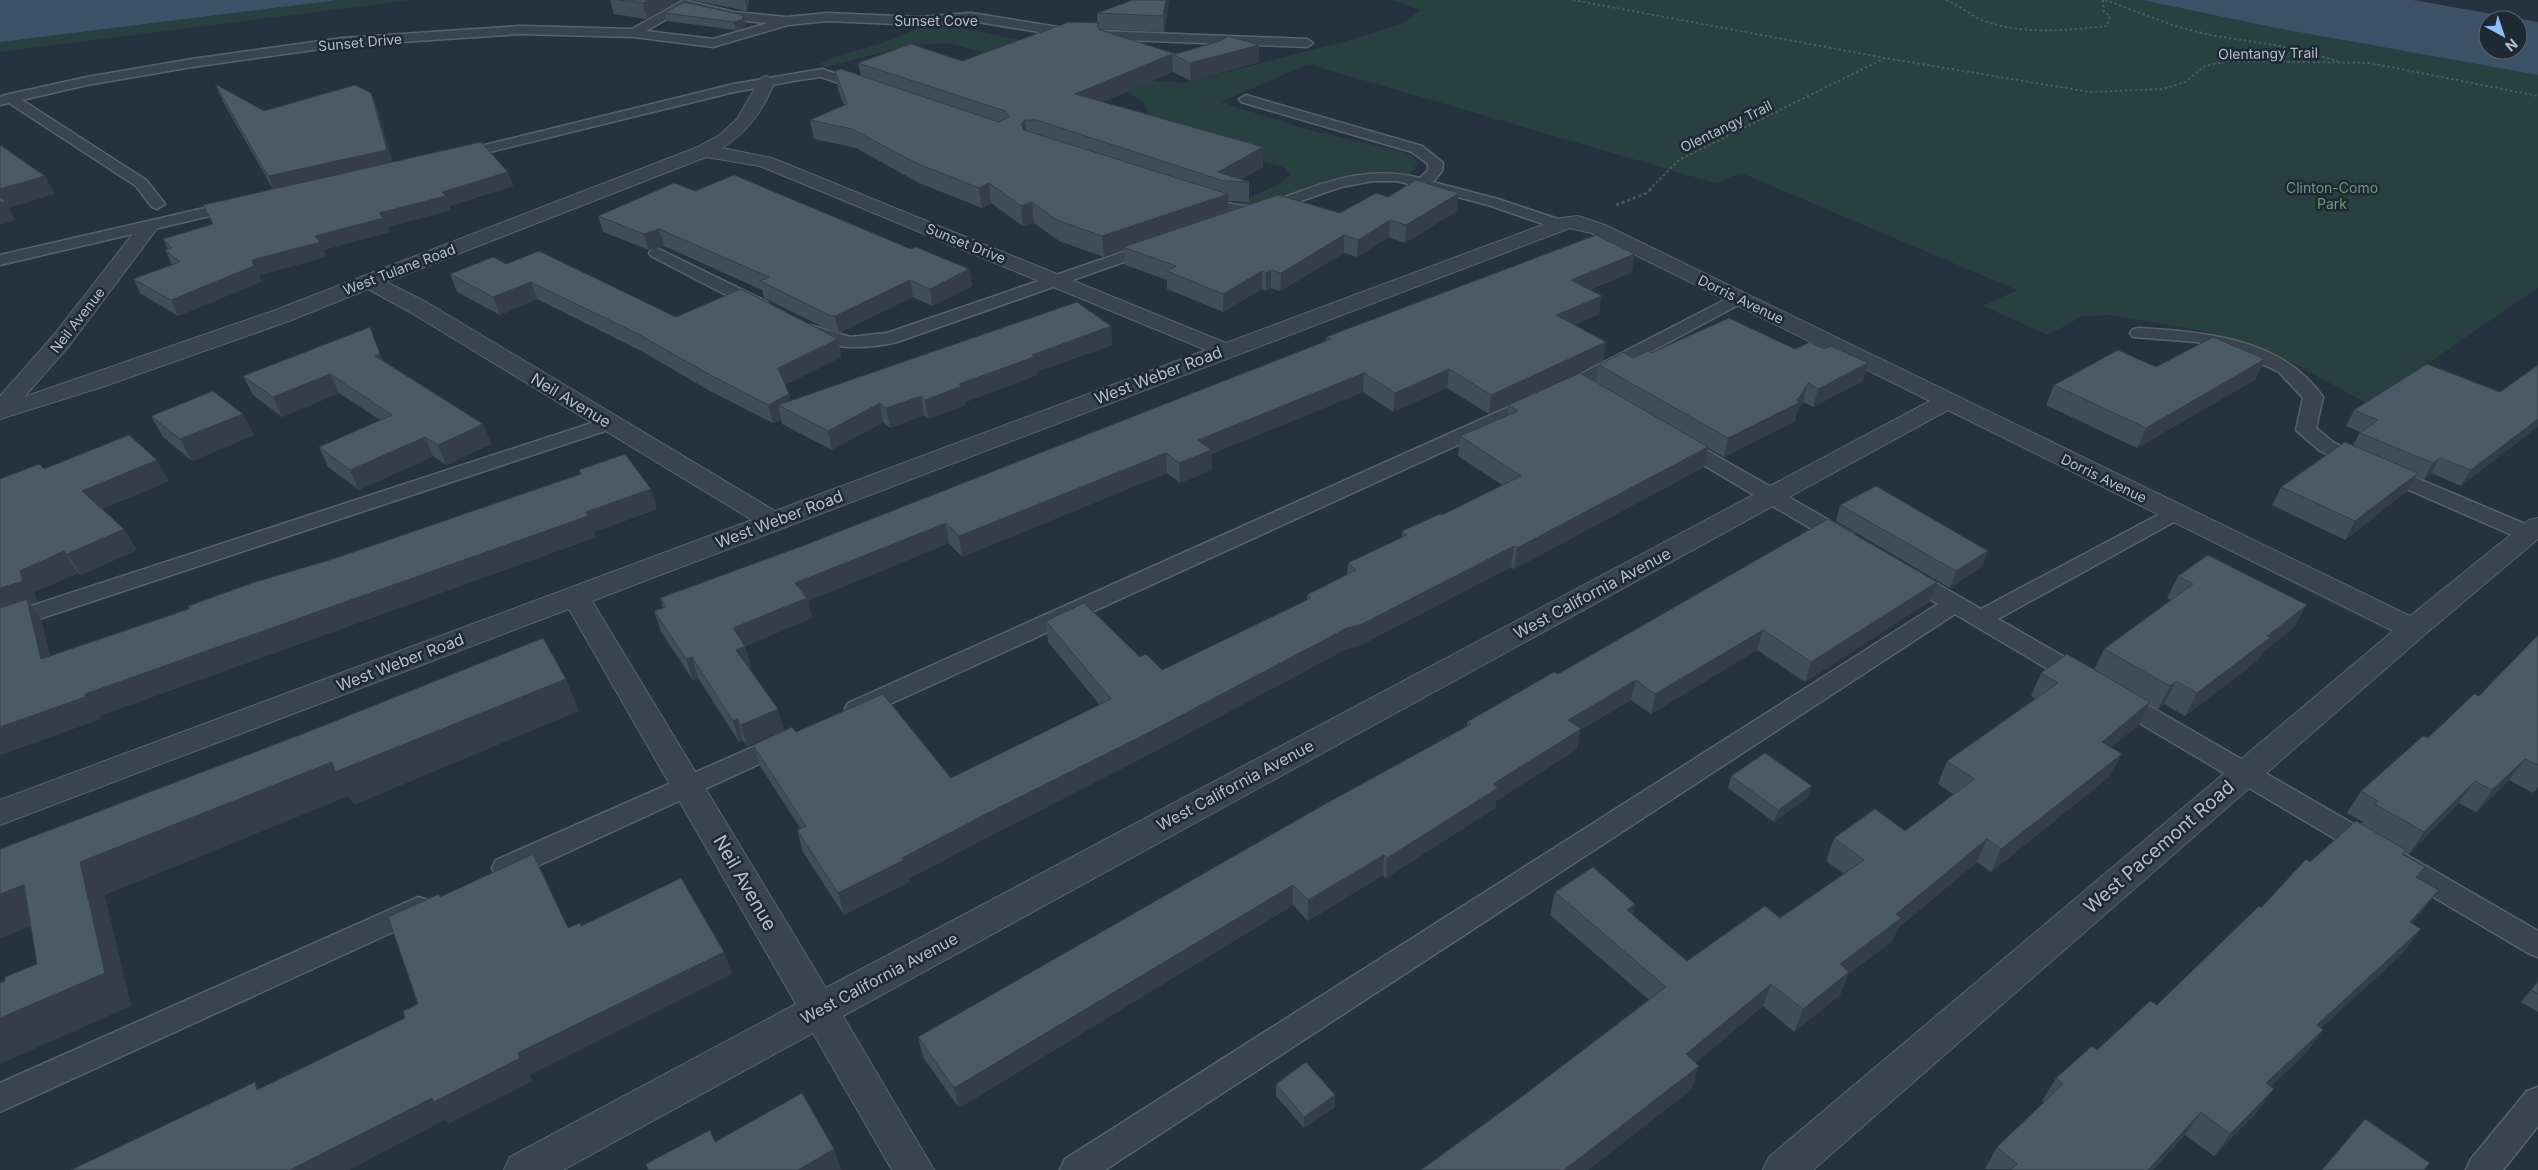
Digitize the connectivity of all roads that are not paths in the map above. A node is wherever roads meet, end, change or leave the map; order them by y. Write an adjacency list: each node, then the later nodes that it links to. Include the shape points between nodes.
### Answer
1 (787, 22): 2 (lane, Sunset Drive, via 713,43); 2 (lane, Sunset Cove, via 734,16 684,4); 3 (lane, Sunset Cove, via 827,17 919,21 971,17)
2 (634, 33): 10 (lane, Sunset Drive, via 521,30 342,42 192,63)
3 (1076, 34): 4 (lane, Sunset Cove); 6 (lane)
4 (1238, 40): 5 (lane, Sunset Cove); 7 (lane)
5 (1306, 43)
6 (1122, 48)
7 (1215, 54)
8 (767, 81): 9 (lane, via 822,73); 12 (street, West Tulane Road, via 757,105 738,131); 13 (lane)
9 (876, 92)
10 (5, 99): 17 (lane, via 142,183)
11 (1246, 99): 14 (lane, via 1417,149 1436,163 1435,171)
12 (704, 152): 25 (street, Sunset Drive, via 766,162); 26 (street, West Tulane Road)
13 (441, 160)
14 (1424, 184): 18 (lane, Dorris Avenue, via 1397,177 1373,177 1338,183); 20 (lane, Dorris Avenue)
15 (1183, 194): 18 (lane, Dorris Avenue, via 1221,207)
16 (248, 203): 21 (lane)
17 (157, 204)
18 (1261, 210): 19 (lane)
19 (1224, 222)
20 (1558, 224): 27 (street, Dorris Avenue, via 1578,222 1588,225); 31 (street, West Weber Road)
21 (149, 226): 24 (lane); 35 (street, Neil Avenue, via 61,341)
22 (1169, 242): 25 (lane)
23 (657, 254): 28 (lane)
24 (0, 260)
25 (1058, 280): 29 (lane, via 874,342 840,343); 31 (street, Sunset Drive)
26 (368, 281): 35 (street, West Tulane Road, via 131,369); 36 (street, Neil Avenue)
27 (1738, 298): 32 (lane); 34 (street, Dorris Avenue)
28 (776, 313)
29 (793, 322)
30 (2138, 333): 41 (lane, via 2196,336 2232,344 2286,368 2313,396 2306,430 2327,448)
31 (1224, 350): 40 (street, West Weber Road)
32 (1578, 383): 33 (lane); 49 (lane)
33 (1603, 398)
34 (1947, 401): 38 (street, West California Avenue); 39 (street, Dorris Avenue)
35 (0, 411)
36 (610, 423): 40 (street, Neil Avenue); 47 (lane)
37 (1663, 433): 38 (lane)
38 (1771, 496): 42 (lane); 57 (street, West California Avenue)
39 (2176, 513): 46 (lane); 48 (street, Dorris Avenue)
40 (773, 521): 44 (street, West Weber Road)
41 (2533, 530): 48 (street, West Pacemont Road)
42 (1862, 550)
43 (1888, 564): 45 (lane)
44 (575, 596): 52 (street, Neil Avenue); 53 (street, West Weber Road)
45 (1954, 604): 46 (lane); 62 (lane)
46 (1981, 619): 51 (lane)
47 (0, 624)
48 (2413, 629): 51 (street, West Pacemont Road)
49 (833, 720)
50 (806, 733): 52 (lane)
51 (2245, 773): 56 (lane); 63 (street, West Pacemont Road)
52 (688, 786): 54 (lane); 57 (street, Neil Avenue)
53 (0, 813)
54 (489, 876)
55 (434, 901): 58 (lane)
56 (2538, 945)
57 (820, 1010): 60 (street, West California Avenue); 61 (street, Neil Avenue)
58 (0, 1098)
59 (2538, 1101): 64 (lane)
60 (524, 1170)
61 (914, 1170)
62 (1076, 1170)
63 (1783, 1170)
64 (2483, 1170)

